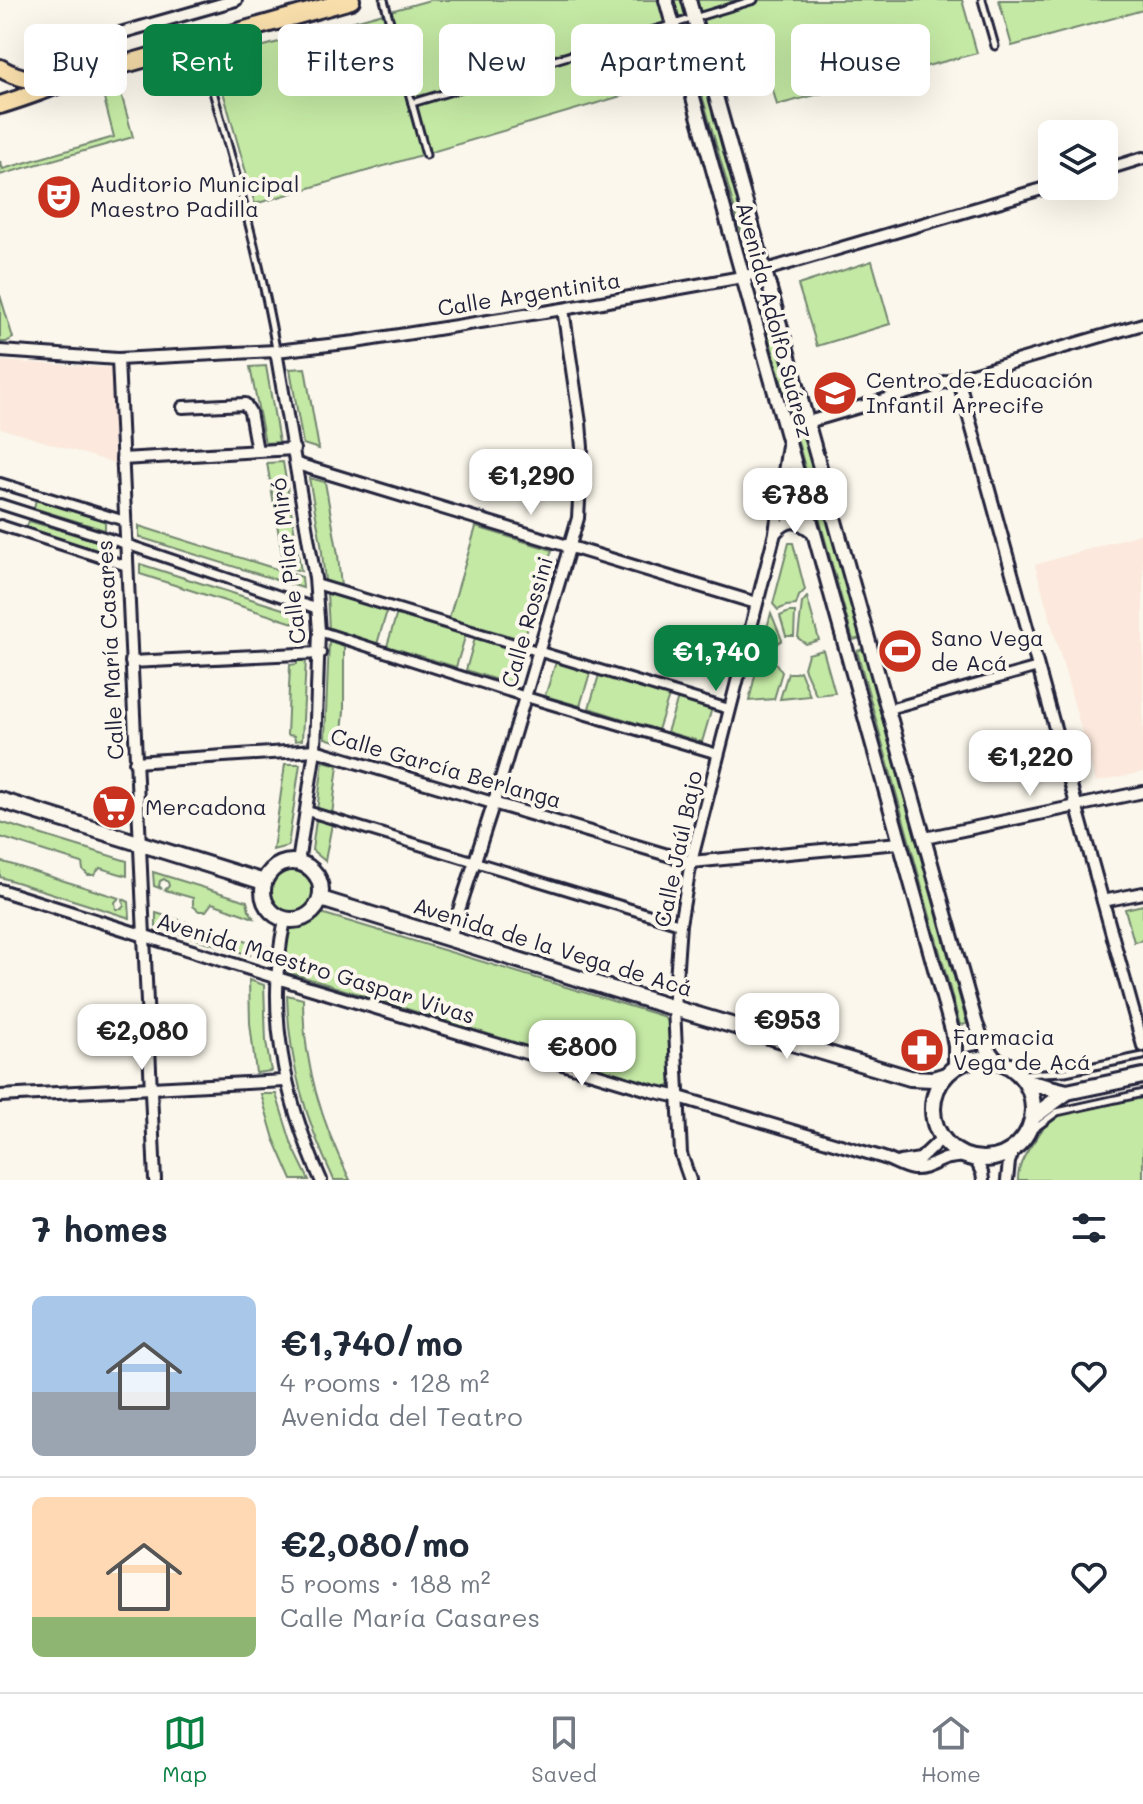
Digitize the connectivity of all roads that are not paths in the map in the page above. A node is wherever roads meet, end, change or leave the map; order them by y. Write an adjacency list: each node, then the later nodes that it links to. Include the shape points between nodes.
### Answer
1 (236, 0): 12 (street)
2 (351, 0): 11 (main road)
3 (384, 0): 20 (lane)
4 (666, 0): 9 (street, Avenida Adolfo Suárez)
5 (689, 0): 8 (street, Avenida Adolfo Suárez)
6 (754, 0): 8 (lane)
7 (982, 0): 13 (lane)
8 (694, 18): 10 (lane); 26 (street, Avenida Adolfo Suárez)
9 (672, 24)
10 (675, 24)
11 (262, 26)
12 (127, 31)
13 (995, 46)
14 (571, 55): 20 (lane)
15 (0, 68): 16 (main road)
16 (24, 78)
17 (29, 96): 21 (main road)
18 (214, 96): 31 (lane, via 266,291)
19 (692, 96): 27 (street, Avenida Adolfo Suárez)
20 (412, 103): 22 (lane)
21 (0, 105)
22 (426, 155)
23 (1143, 158): 24 (street)
24 (1118, 166)
25 (1038, 190): 26 (street, Calle Argentinita)
26 (765, 271): 27 (street, Calle Argentinita); 35 (street, Avenida Adolfo Suárez)
27 (742, 277): 28 (street, Calle Argentinita); 36 (street, Avenida Adolfo Suárez)
28 (563, 309): 31 (street, Calle Argentinita); 48 (street, Calle Rossini, via 582,448 578,518)
29 (1143, 324): 33 (street)
30 (0, 351): 32 (street, Calle Argentinita)
31 (276, 351): 32 (street, Calle Argentinita); 37 (street, Calle Pilar Miró)
32 (118, 359): 39 (street, Calle María Casares)
33 (958, 378): 35 (street); 57 (street)
34 (183, 407): 38 (street, via 245,404)
35 (808, 422): 60 (street, Avenida Adolfo Suárez)
36 (788, 445): 45 (street, Avenida Adolfo Suárez); 46 (street, Calle Jaúl Bajo)
37 (294, 449): 38 (street); 40 (street, Calle Pilar Miró)
38 (257, 451): 39 (street)
39 (122, 459): 43 (street, Calle María Casares)
40 (297, 464): 48 (street); 50 (street, Calle Pilar Miró)
41 (0, 483): 43 (street)
42 (0, 504): 47 (street)
43 (125, 521): 47 (street, Calle María Casares)
44 (0, 525): 49 (street)
45 (812, 532): 46 (street, via 792,522); 70 (street, Avenida Adolfo Suárez)
46 (775, 533): 51 (street, Calle Jaúl Bajo)
47 (126, 544): 49 (street, Calle María Casares); 52 (street)
48 (570, 546): 51 (street); 55 (street, Calle Rossini)
49 (127, 566): 56 (street, Calle María Casares)
50 (316, 584): 52 (street, Calle Pilar Miró); 55 (street)
51 (756, 603): 59 (street, Calle Jaúl Bajo)
52 (318, 609): 53 (street, Calle Pilar Miró)
53 (319, 631): 54 (street, Calle Pilar Miró); 58 (street)
54 (320, 653): 56 (street); 61 (street, Calle Pilar Miró)
55 (539, 653): 58 (street, Calle Rossini); 59 (street)
56 (131, 662): 63 (street, Calle María Casares)
57 (1038, 667): 60 (street); 67 (street)
58 (526, 697): 62 (street); 66 (street, Calle Rossini)
59 (729, 709): 62 (street, Calle Jaúl Bajo)
60 (889, 709): 69 (street, Avenida Adolfo Suárez)
61 (315, 750): 63 (street, Calle García Berlanga); 66 (street, Calle García Berlanga); 68 (street, Calle Pilar Miró)
62 (718, 754): 73 (street, Calle Jaúl Bajo)
63 (135, 762): 71 (street, Calle María Casares)
64 (1143, 792): 67 (street)
65 (0, 800): 71 (main road)
66 (494, 802): 72 (street, Calle Rossini); 73 (street, Calle García Berlanga)
67 (1076, 805): 69 (street); 79 (street)
68 (307, 811): 72 (street); 74 (street, Calle Pilar Miró)
69 (925, 838): 88 (street, Avenida Adolfo Suárez, via 977,1028)
70 (899, 843): 73 (street); 89 (street, Avenida Adolfo Suárez, via 953,1036)
71 (139, 844): 75 (main road); 82 (street, Calle María Casares)
72 (474, 862): 81 (street); 83 (street, Calle Rossini)
73 (691, 862): 81 (street, Calle Jaúl Bajo)
74 (298, 863): 75 (main road, via 282,863); 78 (main road, via 316,874)
75 (264, 882): 80 (main road, via 266,902)
76 (0, 890): 82 (street, Avenida Maestro Gaspar Vivas)
77 (1143, 893): 79 (street)
78 (321, 899): 80 (main road, via 305,917); 83 (main road, Avenida de la Vega de Acá)
79 (1103, 901): 86 (street)
80 (285, 920): 84 (street)
81 (680, 924): 85 (street, Calle Jaúl Bajo)
82 (142, 935): 84 (street, Avenida Maestro Gaspar Vivas); 94 (street, Calle María Casares)
83 (450, 938): 85 (main road, Avenida de la Vega de Acá)
84 (278, 977): 93 (street, via 277,1029); 98 (street, Avenida Maestro Gaspar Vivas)
85 (674, 1008): 91 (main road, Avenida de la Vega de Acá); 98 (street, Calle Jaúl Bajo)
86 (1143, 1046)
87 (1143, 1056): 92 (lane)
88 (996, 1060): 89 (main road, via 970,1060); 92 (main road)
89 (950, 1071): 91 (main road, Avenida de la Vega de Acá, via 933,1079); 99 (main road)
90 (1143, 1076): 95 (main road)
91 (910, 1078): 99 (main road, via 928,1093)
92 (1023, 1078): 95 (main road); 100 (main road, via 1033,1099)
93 (285, 1081): 94 (street); 107 (street)
94 (149, 1089): 97 (street); 106 (street, Calle María Casares)
95 (1067, 1092): 100 (main road)
96 (1143, 1093): 101 (lane, via 1057,1112)
97 (0, 1096)
98 (679, 1097): 105 (street, Avenida Maestro Gaspar Vivas); 108 (street, Calle Jaúl Bajo, via 681,1154)
99 (933, 1106): 102 (main road)
100 (1033, 1117): 101 (main road)
101 (1026, 1135): 103 (main road)
102 (942, 1138): 104 (main road); 105 (street, via 920,1159)
103 (1014, 1149): 104 (main road, via 995,1158); 110 (street)
104 (970, 1157): 105 (street, Avenida Maestro Gaspar Vivas, via 914,1169); 109 (street)
105 (898, 1162)
106 (155, 1180)
107 (321, 1180)
108 (690, 1180)
109 (983, 1180)
110 (1007, 1180)

